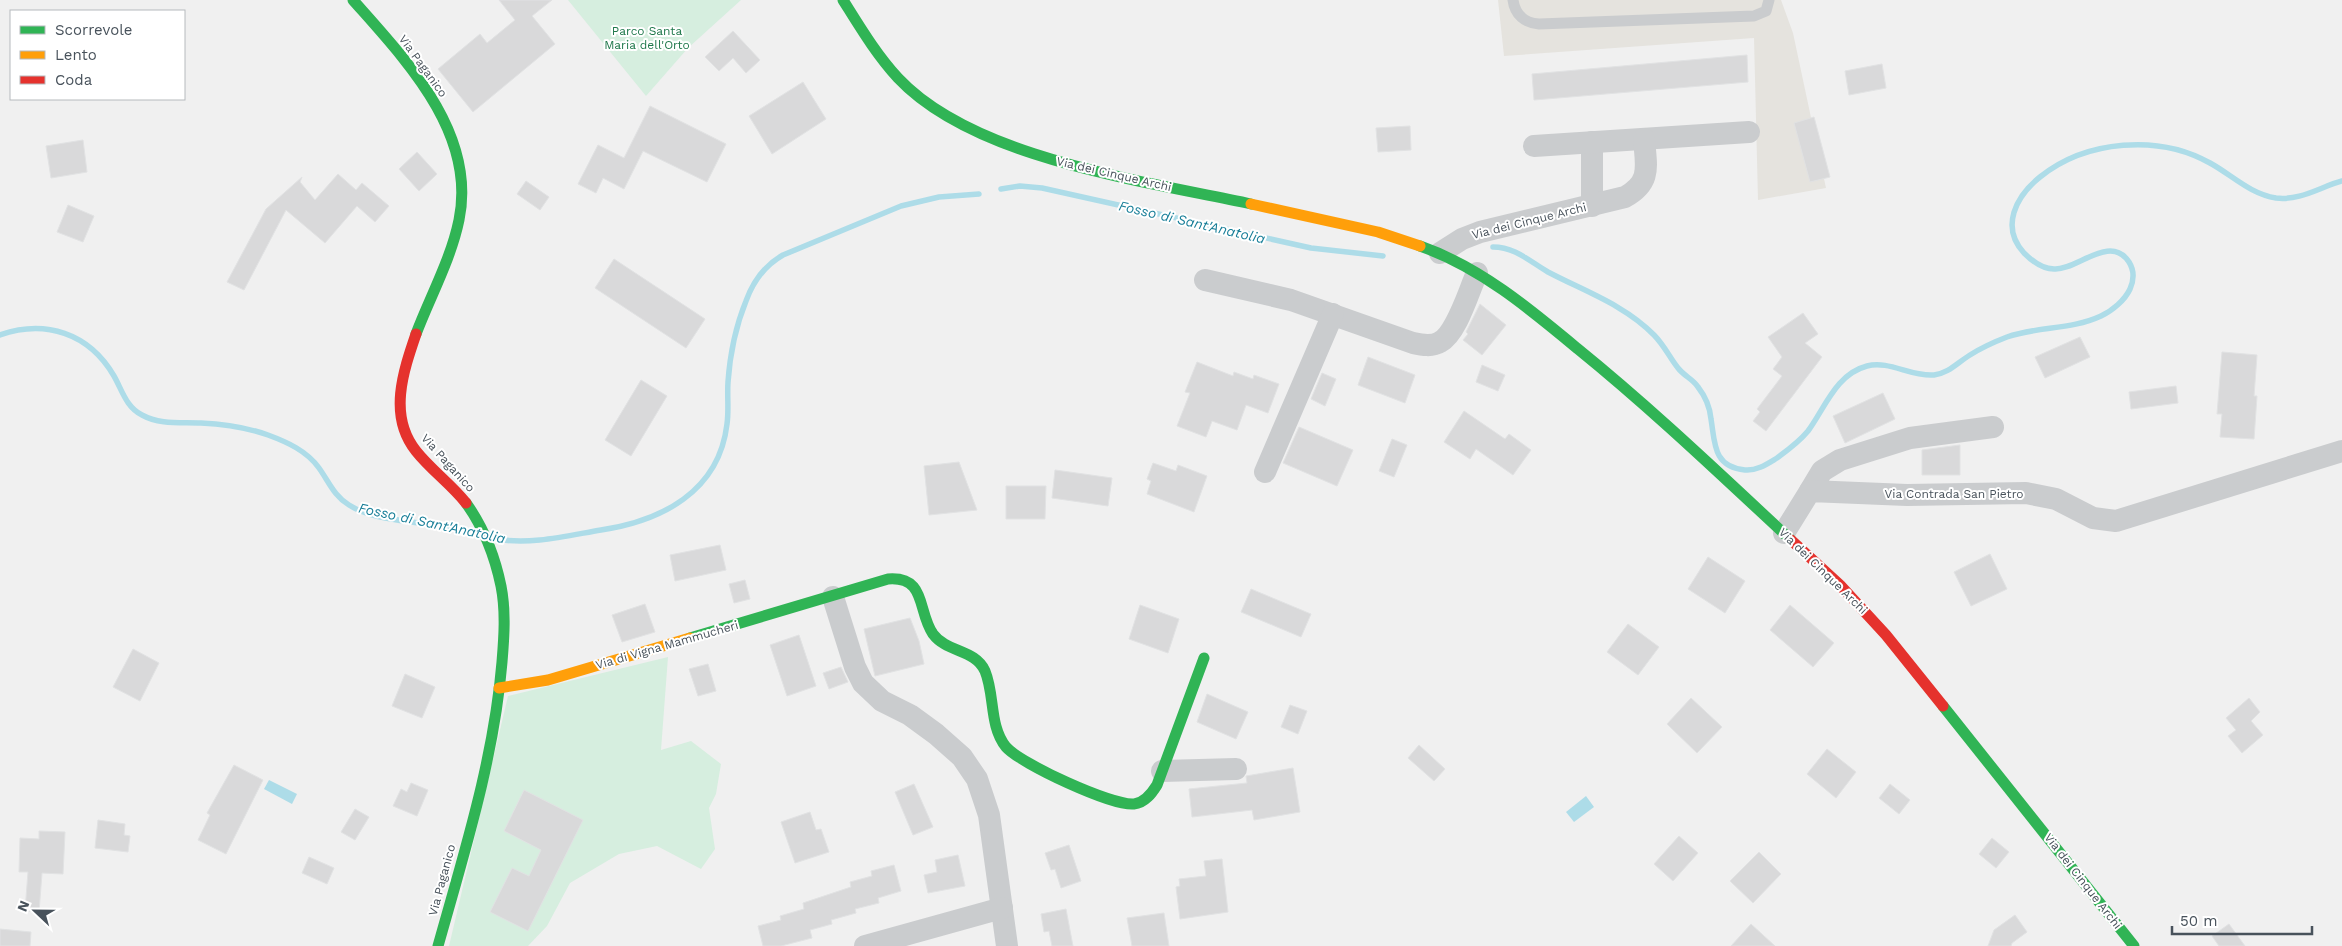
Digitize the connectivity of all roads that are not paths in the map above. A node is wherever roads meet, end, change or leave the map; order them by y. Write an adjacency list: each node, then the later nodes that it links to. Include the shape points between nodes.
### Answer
1 (353, 0): 21 (street, Via Paganico, via 391,44 433,102 452,139 461,168 463,196 457,228 410,352 400,407 403,427 413,446 466,503 489,545 497,569 503,618)
2 (843, 0): 10 (street, Via dei Cinque Archi, via 874,50 899,79 936,109 986,136 1072,165 1378,232)
3 (1513, 0): 4 (lane, via 1522,18 1539,24 1754,16 1766,11)
4 (1769, 0)
5 (1749, 132): 6 (street)
6 (1644, 139): 7 (street); 9 (street, Via dei Cinque Archi, via 1646,173 1640,186 1620,199)
7 (1592, 142): 8 (street); 9 (street, Via dei Cinque Archi)
8 (1534, 146)
9 (1592, 206): 10 (street, Via dei Cinque Archi, via 1480,232)
10 (1440, 253): 11 (street, Via dei Cinque Archi)
11 (1477, 272): 13 (street, via 1450,334 1436,344 1413,343); 18 (street, Via dei Cinque Archi, via 1524,304 1608,373)
12 (1205, 280): 13 (street, via 1285,298)
13 (1333, 314): 16 (street)
14 (1993, 427): 17 (street, via 1910,438 1840,460 1822,471)
15 (2342, 451): 17 (street, Via Contrada San Pietro, via 2116,521 2093,518 2056,500 2026,493 1907,495)
16 (1264, 472)
17 (1810, 491): 18 (street)
18 (1784, 533): 28 (street, Via dei Cinque Archi, via 1875,622)
19 (833, 597): 21 (street, Via di Vigna Mammucheri, via 548,680); 23 (street, Via di Vigna Mammucheri, via 893,578 912,583 936,639 950,648 970,654 982,664 1000,737 1014,755 1034,767 1128,805 1140,803 1150,795); 24 (street, via 863,683 882,701 910,715 947,743 977,779 989,815)
20 (1204, 658): 23 (street, Via di Vigna Mammucheri)
21 (499, 688): 25 (street, Via Paganico, via 484,774)
22 (1236, 768): 23 (street)
23 (1162, 772)
24 (1002, 908): 26 (street); 27 (street)
25 (438, 946)
26 (865, 946)
27 (1007, 946)
28 (2134, 946)

